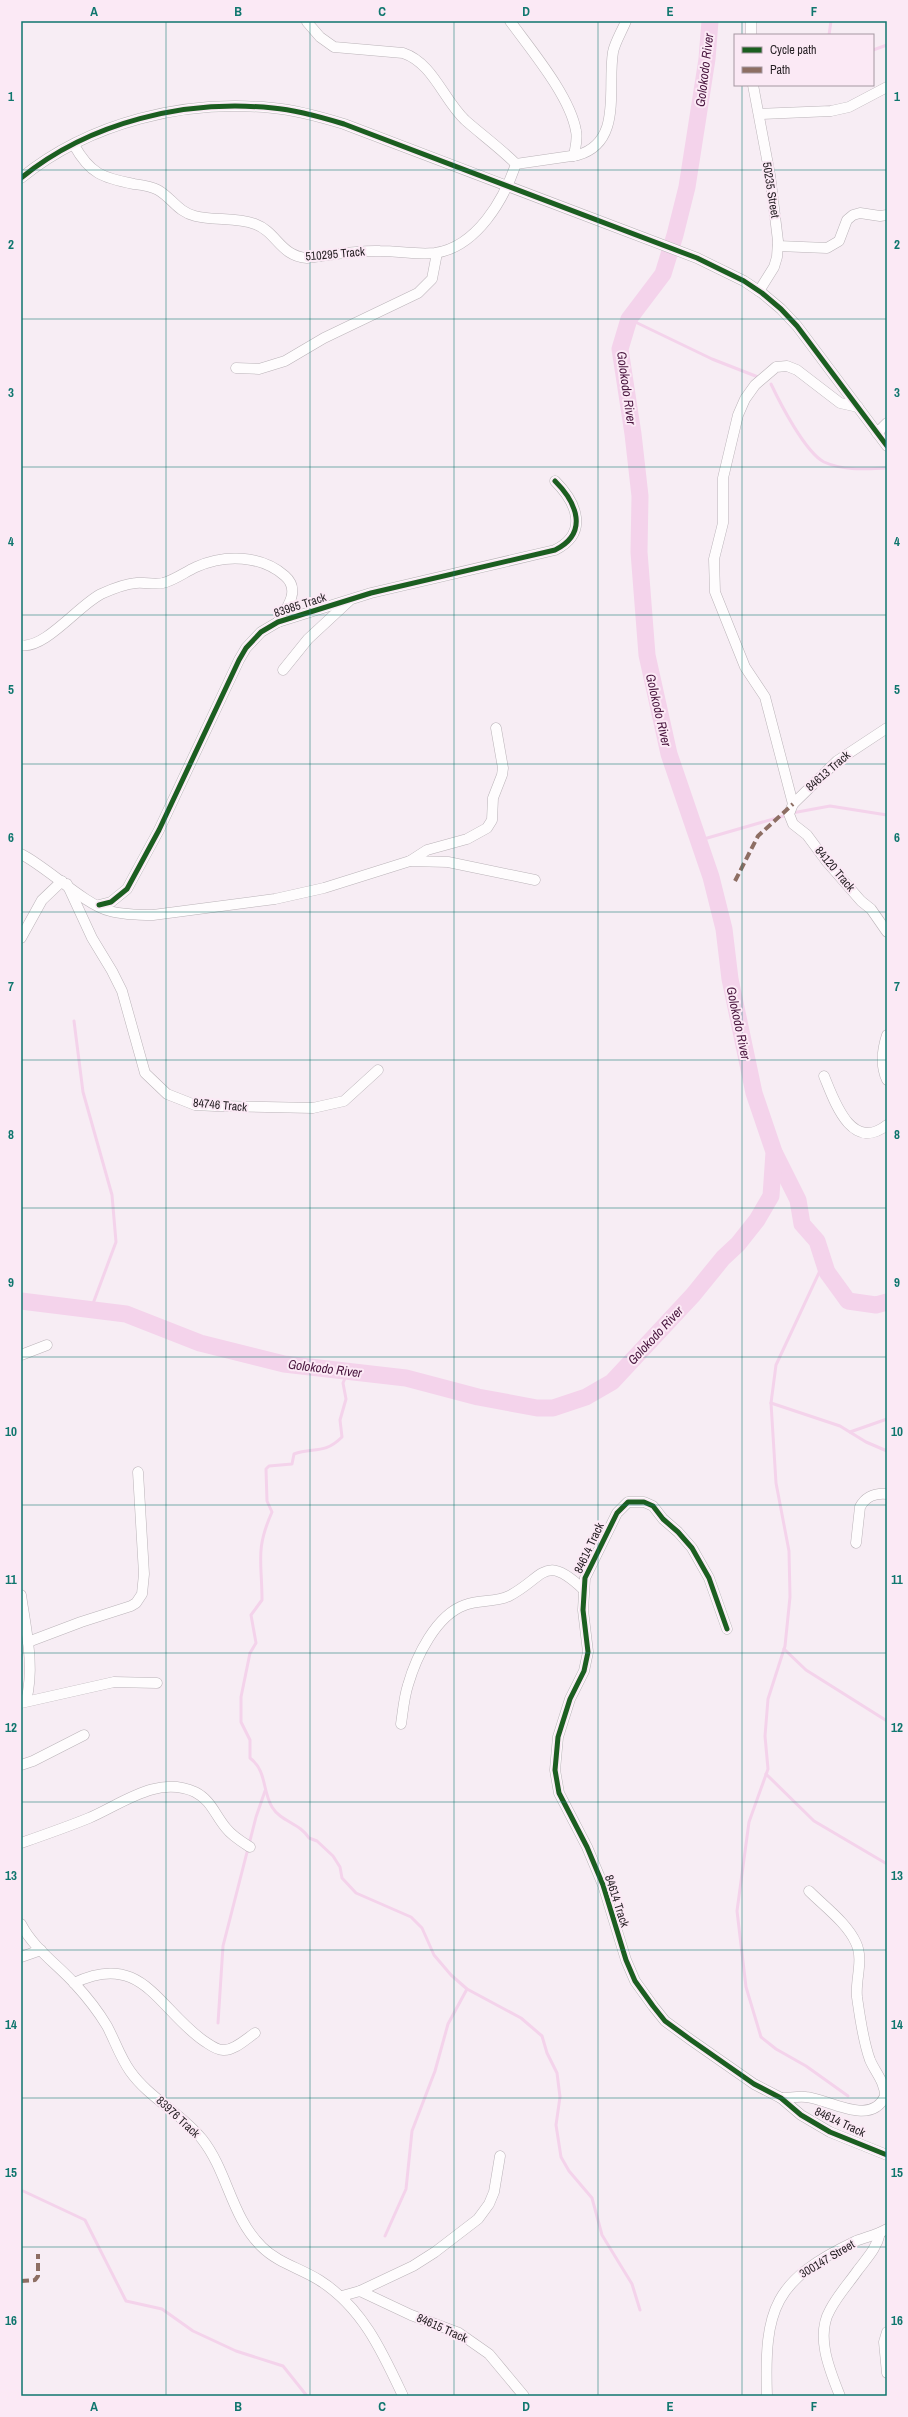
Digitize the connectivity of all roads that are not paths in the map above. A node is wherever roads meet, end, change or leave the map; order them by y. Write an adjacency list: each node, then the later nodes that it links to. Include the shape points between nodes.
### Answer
1 (510, 21): 10 (street, via 547,72 565,103 576,132)
2 (626, 21): 10 (street, via 613,50 612,103 606,133 597,146)
3 (751, 21): 5 (street)
4 (307, 22): 11 (street, via 320,37 334,47 413,56 465,120)
5 (751, 34)
6 (753, 86): 8 (street, 50235 Street)
7 (887, 87): 8 (street, via 849,107 831,111)
8 (759, 114): 15 (street, 50235 Street, via 770,175)
9 (74, 145): 12 (street); 13 (street, via 119,125 179,110 248,106 274,108 344,124); 16 (street, 510295 Track, via 87,166 99,174 156,189 178,208 195,216 255,224 282,248 298,258 370,251)
10 (574, 156): 11 (street)
11 (516, 164): 13 (street, 510295 Track)
12 (21, 178)
13 (509, 186): 16 (street, 510295 Track, via 482,226 464,241); 17 (street, via 697,258)
14 (887, 215): 15 (street, via 853,215 847,220 838,241 827,248)
15 (778, 246): 17 (street, 50235 Street, via 774,267)
16 (437, 253): 18 (street, via 432,279 418,293 324,338 284,361 259,369)
17 (759, 291): 19 (street, via 797,326)
18 (236, 368)
19 (858, 407): 21 (street); 30 (street, via 840,403 797,370 786,366 776,367 755,385 745,399 738,415 723,478 724,513 714,559 715,592 744,667 765,697)
20 (887, 423): 21 (street)
21 (878, 433): 22 (street)
22 (887, 446)
23 (556, 481): 24 (street, 83985 Track, via 575,506 575,527 572,538 566,545 521,559)
24 (351, 599): 25 (street, 83985 Track); 27 (street, via 308,639)
25 (278, 622): 26 (street, via 292,594 292,586 287,578 275,567 256,560 233,558 196,567 164,582 135,583 115,588 82,607 35,644); 35 (street, 83985 Track, via 267,627 246,648 128,889 110,902)
26 (21, 645)
27 (283, 670)
28 (496, 728): 32 (street, via 503,768 492,798 492,820 487,828 467,839 427,850)
29 (887, 728): 30 (street, 84613 Track, via 837,760)
30 (793, 804): 36 (street, 84120 Track, via 790,814 793,824 807,835 827,862 871,909)
31 (21, 854): 34 (street)
32 (410, 861): 33 (street, via 448,862); 35 (street, via 324,888 275,900 222,908 153,916 109,911)
33 (535, 880)
34 (64, 882): 35 (street); 37 (street, via 42,900); 39 (street, 84746 Track, via 122,991 145,1073 167,1094 195,1105 313,1108 344,1101)
35 (99, 905)
36 (887, 932)
37 (21, 938)
38 (887, 1035): 41 (street, via 882,1053)
39 (378, 1070)
40 (824, 1076): 42 (street, via 841,1114 853,1128 875,1132)
41 (887, 1080)
42 (887, 1125)
43 (47, 1345): 44 (street)
44 (21, 1355)
45 (138, 1472): 51 (street, via 144,1574 140,1599 131,1606)
46 (887, 1494): 47 (street, via 873,1495 863,1502 858,1518)
47 (856, 1543)
48 (583, 1589): 50 (street, 84614 Track, via 591,1563 617,1513 628,1502 644,1502 652,1506 692,1548 709,1578); 54 (street, via 569,1576 556,1570 549,1570 503,1600 472,1602 455,1609 429,1639 418,1661 408,1685); 65 (street, 84614 Track, via 588,1652 584,1671 570,1700 558,1737 555,1770 562,1802 587,1847 603,1885 626,1960 642,1992 665,2021 726,2065)
49 (21, 1595): 51 (street)
50 (727, 1629)
51 (28, 1642): 53 (street, via 30,1679)
52 (157, 1683): 53 (street, via 114,1682)
53 (23, 1702)
54 (401, 1724)
55 (84, 1735): 56 (street)
56 (21, 1765)
57 (21, 1844): 58 (street, via 90,1817 140,1793 180,1788 208,1800 226,1829)
58 (250, 1847)
59 (809, 1891): 65 (street, via 847,1930 856,1943 859,1961 857,1996 865,2042 874,2069 884,2087 885,2096 876,2106 857,2110 845,2110 807,2096)
60 (21, 1924): 61 (street, 83976 Track)
61 (41, 1950): 62 (street); 63 (street, 83976 Track)
62 (21, 1957)
63 (74, 1983): 64 (street, via 91,1975 103,1973 134,1978 156,1994 196,2035 218,2050 235,2047); 70 (street, 83976 Track, via 107,2027 130,2072 202,2139 248,2232 263,2248 289,2266 318,2279)
64 (255, 2033)
65 (781, 2098): 66 (street, 84614 Track, via 830,2132)
66 (887, 2155)
67 (500, 2156): 69 (street, via 494,2192 478,2219 413,2266)
68 (884, 2231): 75 (street, 300147 Street, via 829,2255 795,2278 780,2297 772,2317 768,2339); 76 (street, via 874,2250 829,2310 825,2320 826,2351)
69 (360, 2291): 70 (street); 74 (street, 84615 Track, via 411,2315 459,2333 489,2354)
70 (342, 2296): 73 (street, 83976 Track, via 378,2342)
71 (887, 2332): 72 (street, via 884,2342)
72 (887, 2373)
73 (403, 2396)
74 (524, 2396)
75 (766, 2396)
76 (840, 2396)

